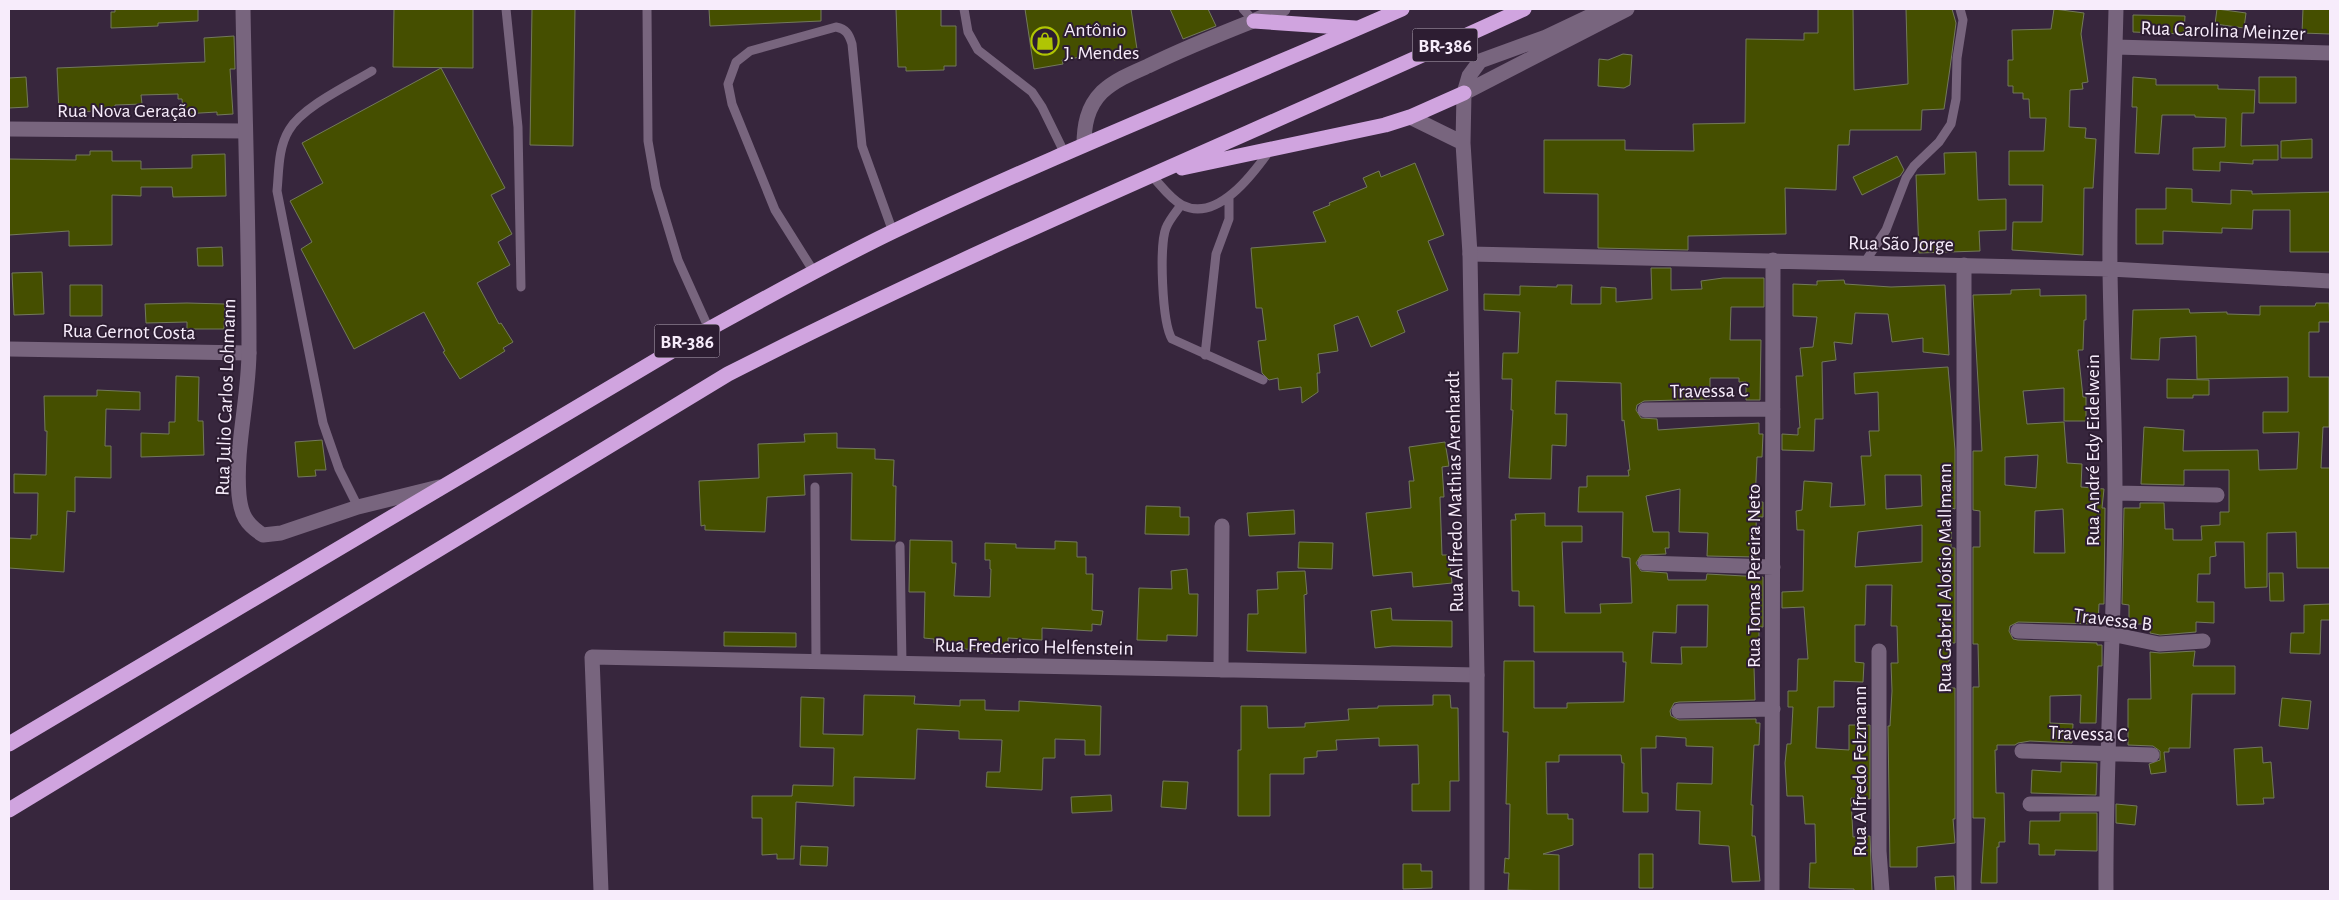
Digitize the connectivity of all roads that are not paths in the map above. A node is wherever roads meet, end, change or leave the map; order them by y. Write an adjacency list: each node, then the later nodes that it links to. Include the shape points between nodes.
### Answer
1 (242, 9): 21 (street, Rua Julio Carlos Lohmann)
2 (506, 9): 37 (lane, via 518,127)
3 (647, 9): 38 (lane, via 648,141 656,186 678,260)
4 (964, 9): 25 (lane, via 968,32 978,50 1032,92)
5 (1243, 9): 13 (lane)
6 (1283, 9): 13 (street)
7 (1402, 9): 14 (highway, BR-386)
8 (1524, 9): 26 (highway, BR-386)
9 (1605, 9): 18 (street, via 1546,37 1480,61 1469,76)
10 (1627, 9): 18 (street)
11 (1960, 9): 32 (lane, via 1963,20 1951,124 1906,178 1886,230)
12 (2116, 9): 15 (street, Rua André Edy Eidelwein)
13 (1254, 21): 14 (highway); 23 (street, via 1172,54 1117,81 1101,93 1090,108 1084,125)
14 (1359, 28): 23 (highway, BR-386)
15 (2115, 47): 16 (street, Rua Carolina Meinzer); 34 (street, Rua André Edy Eidelwein)
16 (2330, 53)
17 (372, 72): 49 (lane, via 314,106 289,129 280,153 277,191 323,424 339,469)
18 (1464, 93): 19 (highway); 22 (street, Rua Alfredo Mathias Arenhardt)
19 (1410, 117): 22 (street); 24 (highway, via 1362,131)
20 (9, 129): 21 (street, Rua Nova Geração)
21 (245, 131): 40 (street, Rua Julio Carlos Lohmann)
22 (1463, 143): 30 (street, Rua Alfredo Mathias Arenhardt)
23 (1084, 145): 25 (highway, BR-386)
24 (1270, 150): 26 (highway); 27 (lane, via 1256,171)
25 (1065, 154): 29 (highway, BR-386)
26 (1151, 175): 28 (lane); 70 (highway, BR-386, via 942,268 728,374)
27 (1229, 197): 28 (lane, via 1207,208); 41 (lane, via 1229,219 1216,254)
28 (1181, 205): 41 (lane, via 1166,227 1163,241 1164,318 1172,339)
29 (892, 232): 35 (highway, BR-386); 35 (lane, via 862,146 852,44 848,34 836,27 750,51 736,62 728,84 732,104 775,210)
30 (1470, 254): 31 (street, Rua São Jorge); 61 (street, Rua Alfredo Mathias Arenhardt)
31 (1773, 260): 32 (street, Rua São Jorge); 43 (street, Rua Tomas Pereira Neto)
32 (1865, 262): 33 (street, Rua São Jorge)
33 (1964, 265): 34 (street, Rua São Jorge); 75 (street, Rua Gabriel Aloísio Mallmann)
34 (2110, 269): 36 (street, Rua São Jorge); 47 (street, Rua André Edy Eidelwein)
35 (814, 272): 38 (highway, BR-386)
36 (2330, 281)
37 (521, 287)
38 (708, 329): 45 (highway, BR-386)
39 (9, 349): 40 (street, Rua Gernot Costa)
40 (249, 353): 49 (street, Rua Julio Carlos Lohmann, via 239,494 243,514 250,526 263,535 281,533)
41 (1204, 355): 42 (lane)
42 (1263, 380)
43 (1772, 409): 44 (street, Travessa C); 53 (street, Rua Tomas Pereira Neto)
44 (1645, 410)
45 (439, 487): 49 (street, Rua Julio Carlos Lohmann); 64 (highway, BR-386)
46 (815, 487): 58 (lane)
47 (2115, 493): 48 (street); 55 (street, Rua André Edy Eidelwein)
48 (2217, 495)
49 (358, 507)
50 (1222, 526): 60 (street)
51 (900, 546): 59 (lane)
52 (1645, 563): 53 (street)
53 (1773, 567): 62 (street, Rua Tomas Pereira Neto)
54 (2018, 631): 55 (street, Travessa B)
55 (2111, 634): 56 (street, Travessa B, via 2159,644); 66 (street, Rua André Edy Eidelwein)
56 (2203, 641)
57 (1879, 651): 74 (street, Rua Alfredo Felzmann)
58 (816, 662): 59 (street, Rua Frederico Helfenstein); 71 (street, Rua Frederico Helfenstein, via 592,657)
59 (902, 663): 60 (street, Rua Frederico Helfenstein)
60 (1221, 670): 61 (street, Rua Frederico Helfenstein)
61 (1476, 675): 72 (street, Rua Alfredo Mathias Arenhardt)
62 (1773, 709): 63 (street); 73 (street, Rua Tomas Pereira Neto)
63 (1679, 711)
64 (9, 744)
65 (2022, 751): 66 (street, Travessa C)
66 (2108, 753): 67 (street, Travessa C); 69 (street, Rua André Edy Eidelwein)
67 (2152, 755)
68 (2030, 804): 69 (street)
69 (2106, 804): 76 (street, Rua André Edy Eidelwein)
70 (9, 810)
71 (601, 891)
72 (1477, 891)
73 (1772, 891)
74 (1882, 891)
75 (1964, 891)
76 (2106, 891)

